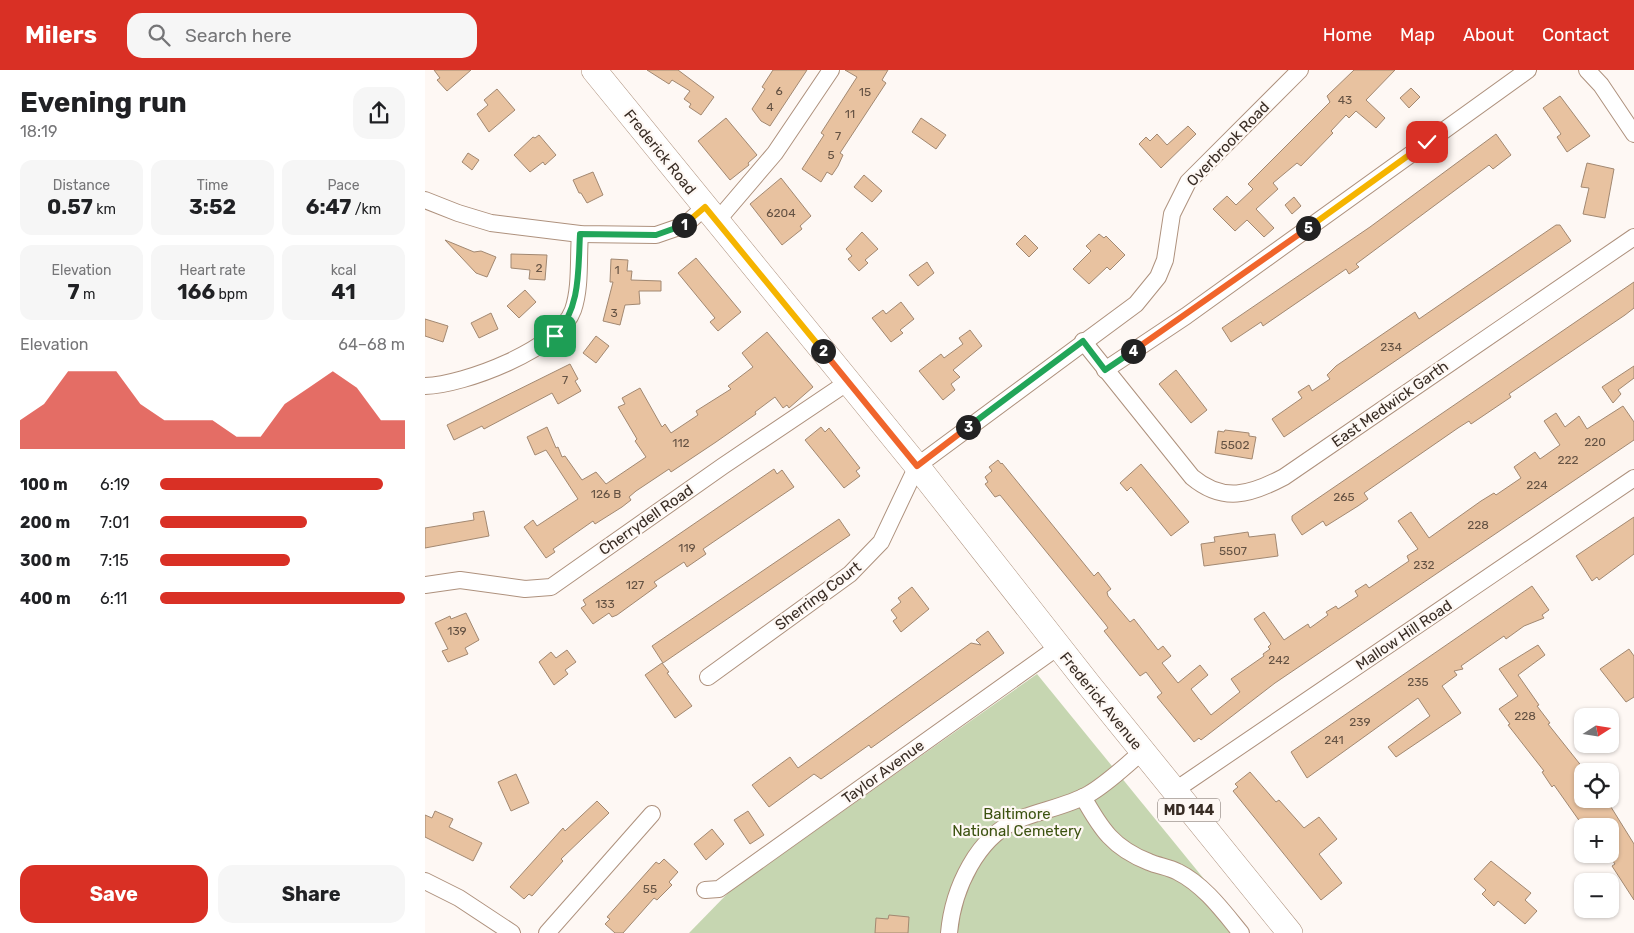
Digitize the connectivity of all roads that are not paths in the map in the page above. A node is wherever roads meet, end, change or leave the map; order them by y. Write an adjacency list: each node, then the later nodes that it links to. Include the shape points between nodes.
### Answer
1 (594, 70): 8 (main road, Frederick Road / MD 144)
2 (831, 70): 8 (street, via 775,153)
3 (1300, 70): 11 (street, Overbrook Road, via 1188,182 1172,214 1165,260 1149,291)
4 (1527, 70): 12 (street, via 1186,316)
5 (1587, 70): 6 (street, via 1601,84)
6 (1634, 134)
7 (425, 200): 9 (street, via 491,223)
8 (711, 214): 9 (street, via 656,235); 13 (main road, Frederick Road / MD 144)
9 (580, 234): 14 (street, via 573,310 555,336 477,376)
10 (1634, 237): 12 (street, East Medwick Garth, via 1284,477 1248,493 1215,492 1192,476)
11 (1083, 341): 12 (street); 15 (street, Overbrook Road)
12 (1105, 370)
13 (848, 382): 15 (main road, Frederick Road / MD 144); 17 (street, Cherrydell Road, via 551,587 525,589 460,580)
14 (425, 386)
15 (917, 466): 18 (main road, Frederick Avenue / MD 144); 19 (street, Sherring Court, via 881,542 868,557 850,574)
16 (1634, 478): 21 (street, Mallow Hill Road)
17 (425, 585)
18 (1058, 647): 20 (main road, Frederick Avenue / MD 144); 25 (street, Taylor Avenue, via 719,888)
19 (709, 677)
20 (1142, 752): 21 (main road, Frederick Avenue / MD 144); 22 (street)
21 (1174, 792): 30 (main road, Frederick Avenue / MD 144)
22 (1083, 797): 28 (street, via 1020,819 991,839 964,877); 29 (street, via 1110,839 1134,855 1184,876 1213,899)
23 (652, 814): 27 (street)
24 (425, 881): 26 (street, via 466,902)
25 (705, 890)
26 (512, 933)
27 (547, 933)
28 (949, 933)
29 (1241, 933)
30 (1290, 933)

